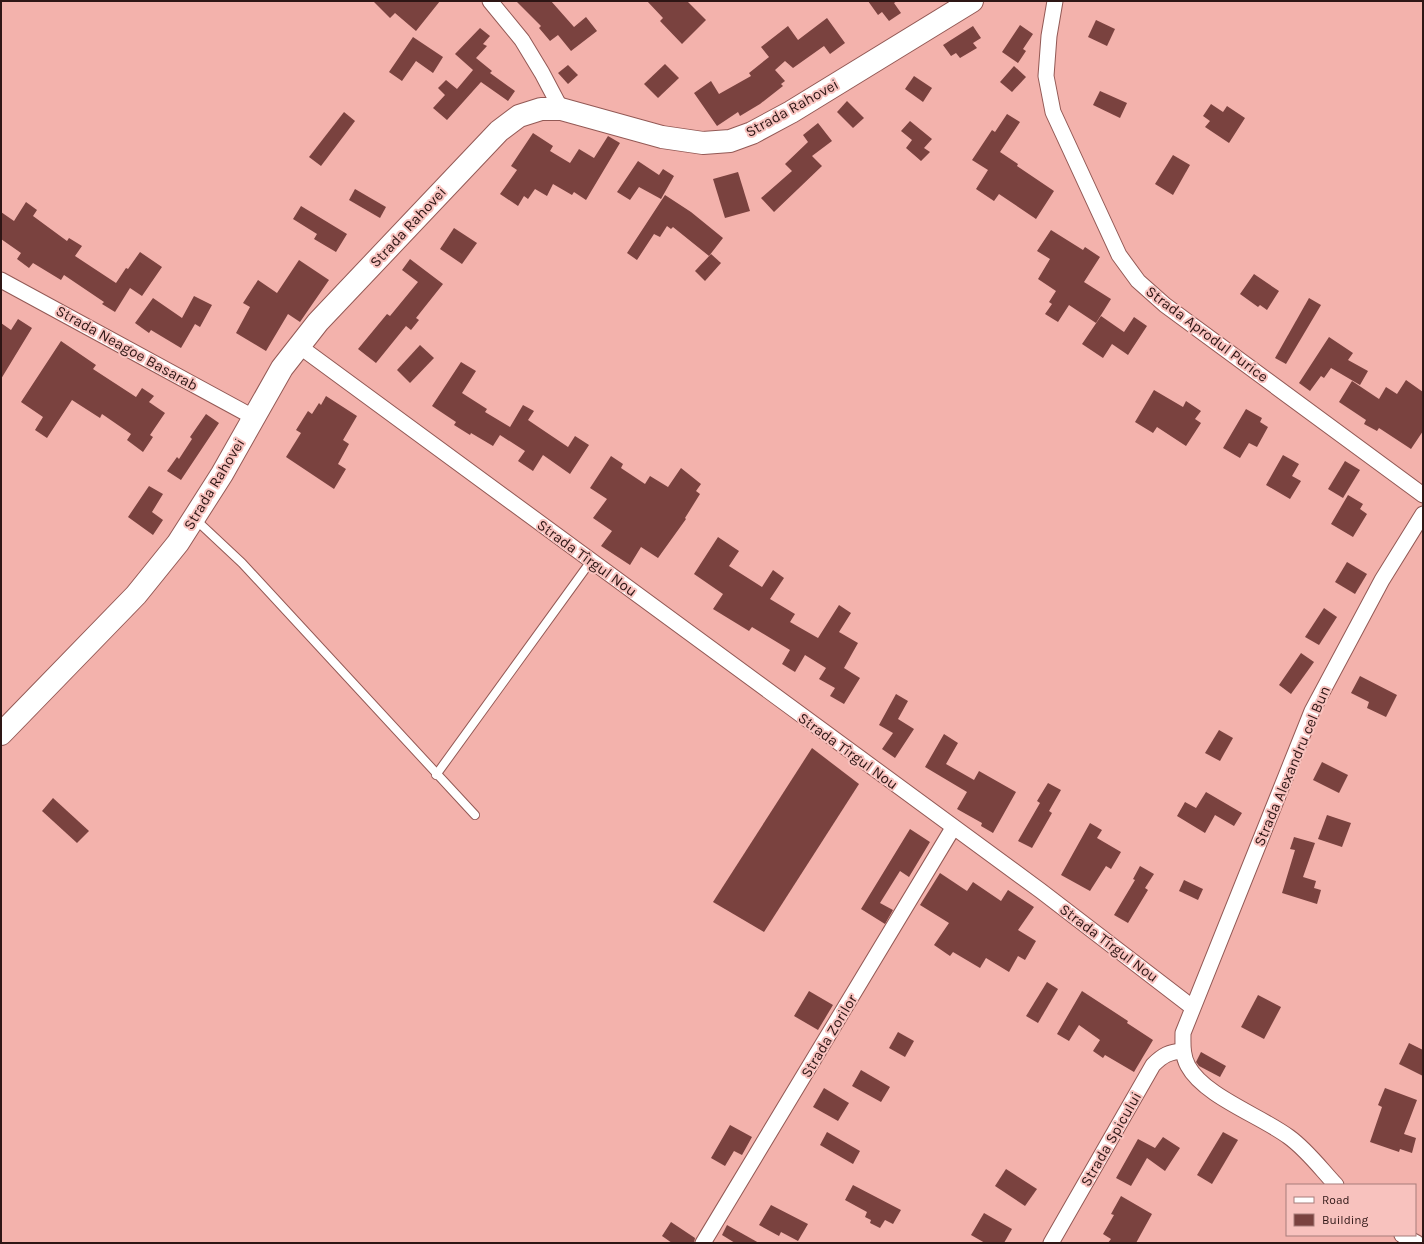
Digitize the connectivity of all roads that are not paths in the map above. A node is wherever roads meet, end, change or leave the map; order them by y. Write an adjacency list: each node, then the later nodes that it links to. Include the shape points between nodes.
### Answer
1 (490, 1): 4 (street, via 522,40)
2 (972, 1): 4 (main road, Strada Rahovei, via 791,112 752,133 730,141 702,143 662,137)
3 (1055, 1): 8 (street, Strada Aprodul Purice, via 1046,76 1053,112 1102,222 1126,265 1138,281 1165,305)
4 (561, 109): 6 (main road, Strada Rahovei, via 542,109 519,116 499,131 318,322)
5 (1, 280): 7 (street, Strada Neagoe Basarab)
6 (299, 346): 7 (main road, Strada Rahovei, via 282,368); 11 (street, Strada Tîrgul Nou)
7 (253, 417): 10 (main road, Strada Rahovei)
8 (1423, 496)
9 (1423, 514): 16 (street, Strada Alexandru cel Bun, via 1382,580 1312,711)
10 (194, 518): 12 (main road, Strada Rahovei, via 178,543 136,596); 13 (lane, via 242,563)
11 (591, 561): 13 (lane); 15 (street, Strada Tîrgul Nou)
12 (1, 734)
13 (436, 775): 14 (lane)
14 (474, 815)
15 (953, 828): 16 (street, Strada Tîrgul Nou); 20 (street, Strada Zorilor)
16 (1192, 1007): 17 (street, via 1183,1033)
17 (1183, 1051): 18 (street, via 1187,1065 1196,1077 1212,1090 1289,1136); 21 (street, Strada Spicului, via 1162,1056 1153,1066)
18 (1335, 1184)
19 (1404, 1236): 22 (street)
20 (703, 1243)
21 (1051, 1243)
22 (1417, 1243)

